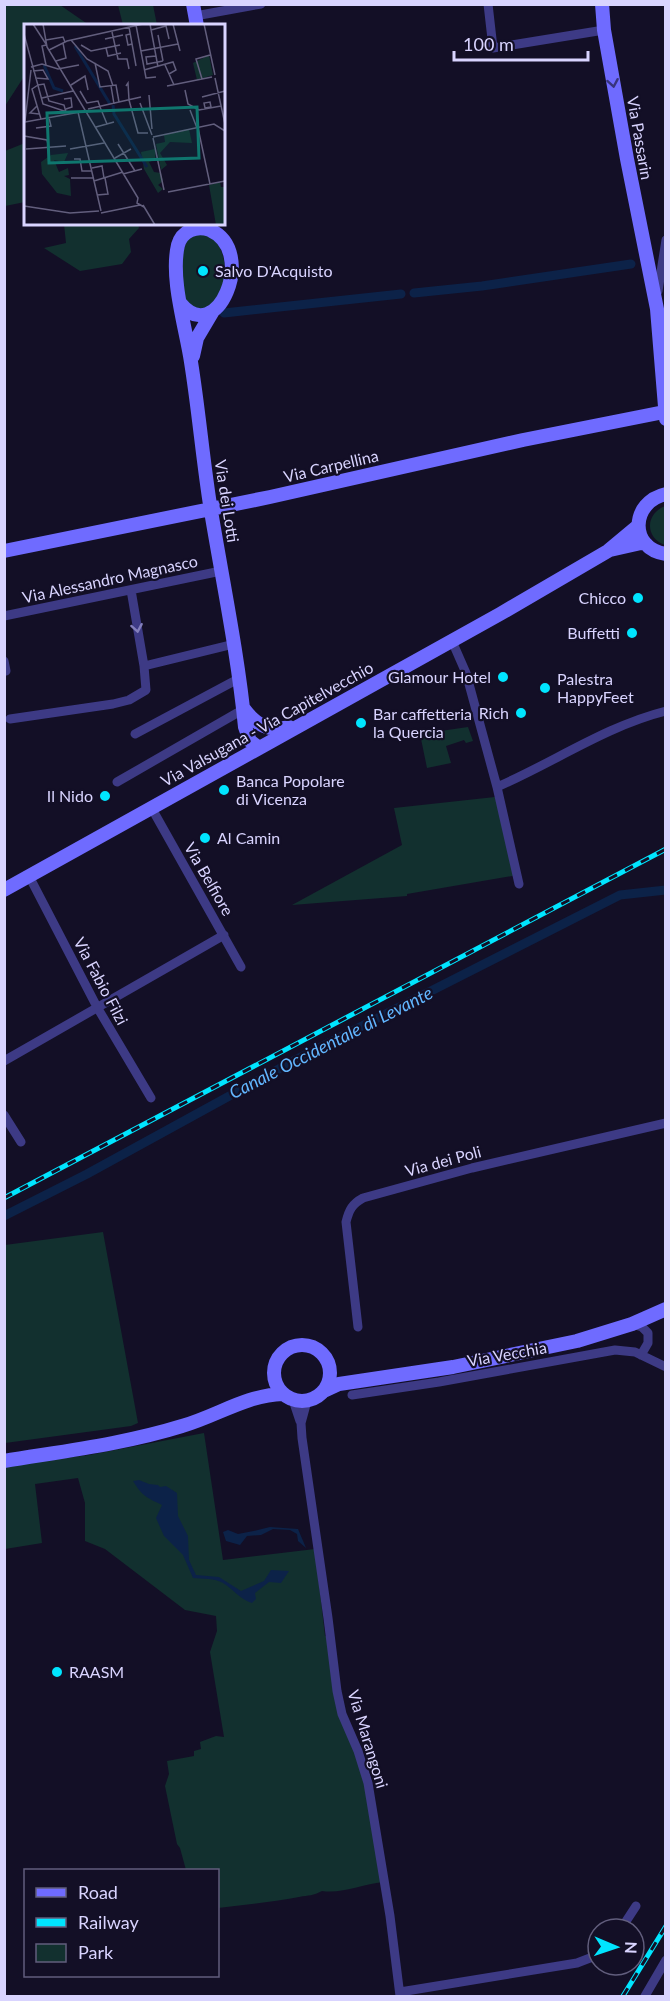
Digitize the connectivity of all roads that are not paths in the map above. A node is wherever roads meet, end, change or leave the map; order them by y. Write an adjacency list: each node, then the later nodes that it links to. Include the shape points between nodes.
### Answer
1 (261, 4): 4 (street)
2 (488, 4): 5 (street, via 493,48)
3 (602, 4): 5 (street, Via Passarin)
4 (195, 15)
5 (604, 30): 11 (street, Via Passarin, one-way to 11)
6 (213, 229): 7 (street, Via dei Lotti); 12 (street, Via dei Lotti, via 226,246 232,269 227,293)
7 (182, 230): 10 (street, Via dei Lotti, via 177,247)
8 (666, 240): 9 (street)
9 (664, 252): 11 (street)
10 (180, 303): 12 (street, via 192,314); 13 (street, Via dei Lotti)
11 (657, 309): 14 (street, Via Passarin)
12 (213, 311): 13 (street, Via dei Lotti, via 197,338)
13 (191, 361): 17 (street, Via dei Lotti)
14 (665, 416): 17 (street, Via Carpellina, via 449,456)
15 (666, 481): 16 (street)
16 (660, 496): 18 (street, via 642,509)
17 (211, 509): 20 (street, Via Carpellina); 23 (street, Via dei Lotti)
18 (638, 526): 19 (street); 21 (street)
19 (646, 544): 21 (street); 22 (street)
20 (4, 551)
21 (608, 551): 26 (street, Via Valsugana - Via Capitelvecchio)
22 (666, 554)
23 (221, 571): 24 (street, Via Alessandro Magnasco); 27 (street, Via dei Lotti)
24 (131, 590): 25 (street, Via Alessandro Magnasco); 28 (street, one-way to 28)
25 (4, 616)
26 (452, 641): 33 (street, Via Valsugana - Via Capitelvecchio); 38 (street, via 465,667)
27 (234, 644): 28 (street); 29 (street, Via dei Lotti)
28 (144, 666): 32 (street, via 146,690 129,700)
29 (238, 679): 31 (street, Via dei Lotti); 34 (street)
30 (666, 711): 38 (street, via 650,714 578,746)
31 (247, 718): 33 (street, via 266,728); 35 (street, Via dei Lotti, via 250,741); 36 (street, via 241,746); 37 (street)
32 (10, 719)
33 (300, 725): 35 (street, Via Valsugana - Via Capitelvecchio)
34 (135, 734)
35 (259, 748): 36 (street, Via Valsugana - Via Capitelvecchio)
36 (232, 763): 39 (street, Via Valsugana - Via Capitelvecchio)
37 (117, 782)
38 (497, 787): 41 (street)
39 (151, 807): 40 (street, Via Valsugana - Via Capitelvecchio); 43 (street, Via Belfiore)
40 (29, 876): 42 (street, Via Valsugana - Via Capitelvecchio); 45 (street, Via Fabio Filzi)
41 (519, 884)
42 (4, 890)
43 (224, 935): 44 (street, Via Belfiore); 45 (street)
44 (241, 967)
45 (97, 1007): 46 (street); 47 (street, Via Fabio Filzi)
46 (4, 1061)
47 (151, 1098)
48 (4, 1115): 50 (street)
49 (666, 1123): 53 (street, Via dei Poli, via 472,1168 355,1202 346,1222)
50 (21, 1142)
51 (662, 1311): 52 (street); 54 (street, via 653,1319)
52 (632, 1324): 54 (street); 59 (street, via 577,1341)
53 (358, 1327)
54 (648, 1333): 55 (street, via 648,1343)
55 (640, 1355): 57 (street, Via Vecchia); 59 (street, Via Vecchia, via 615,1350 439,1382)
56 (328, 1365): 58 (street, via 320,1352 298,1346 279,1358); 59 (street); 60 (street)
57 (666, 1367)
58 (274, 1373): 61 (street, via 275,1381); 62 (street)
59 (350, 1389): 60 (street)
60 (324, 1391): 63 (street)
61 (288, 1397): 62 (street); 63 (street); 64 (street, Via Marangoni)
62 (252, 1398): 65 (street, via 185,1425 130,1441)
63 (307, 1401): 64 (street, Via Marangoni)
64 (301, 1423): 70 (street, Via Marangoni, via 337,1691 368,1783)
65 (4, 1461)
66 (636, 1906): 67 (street)
67 (629, 1917)
68 (586, 1960): 70 (street, Via Marangoni)
69 (666, 1960): 71 (street)
70 (398, 1995)
71 (645, 1996)

